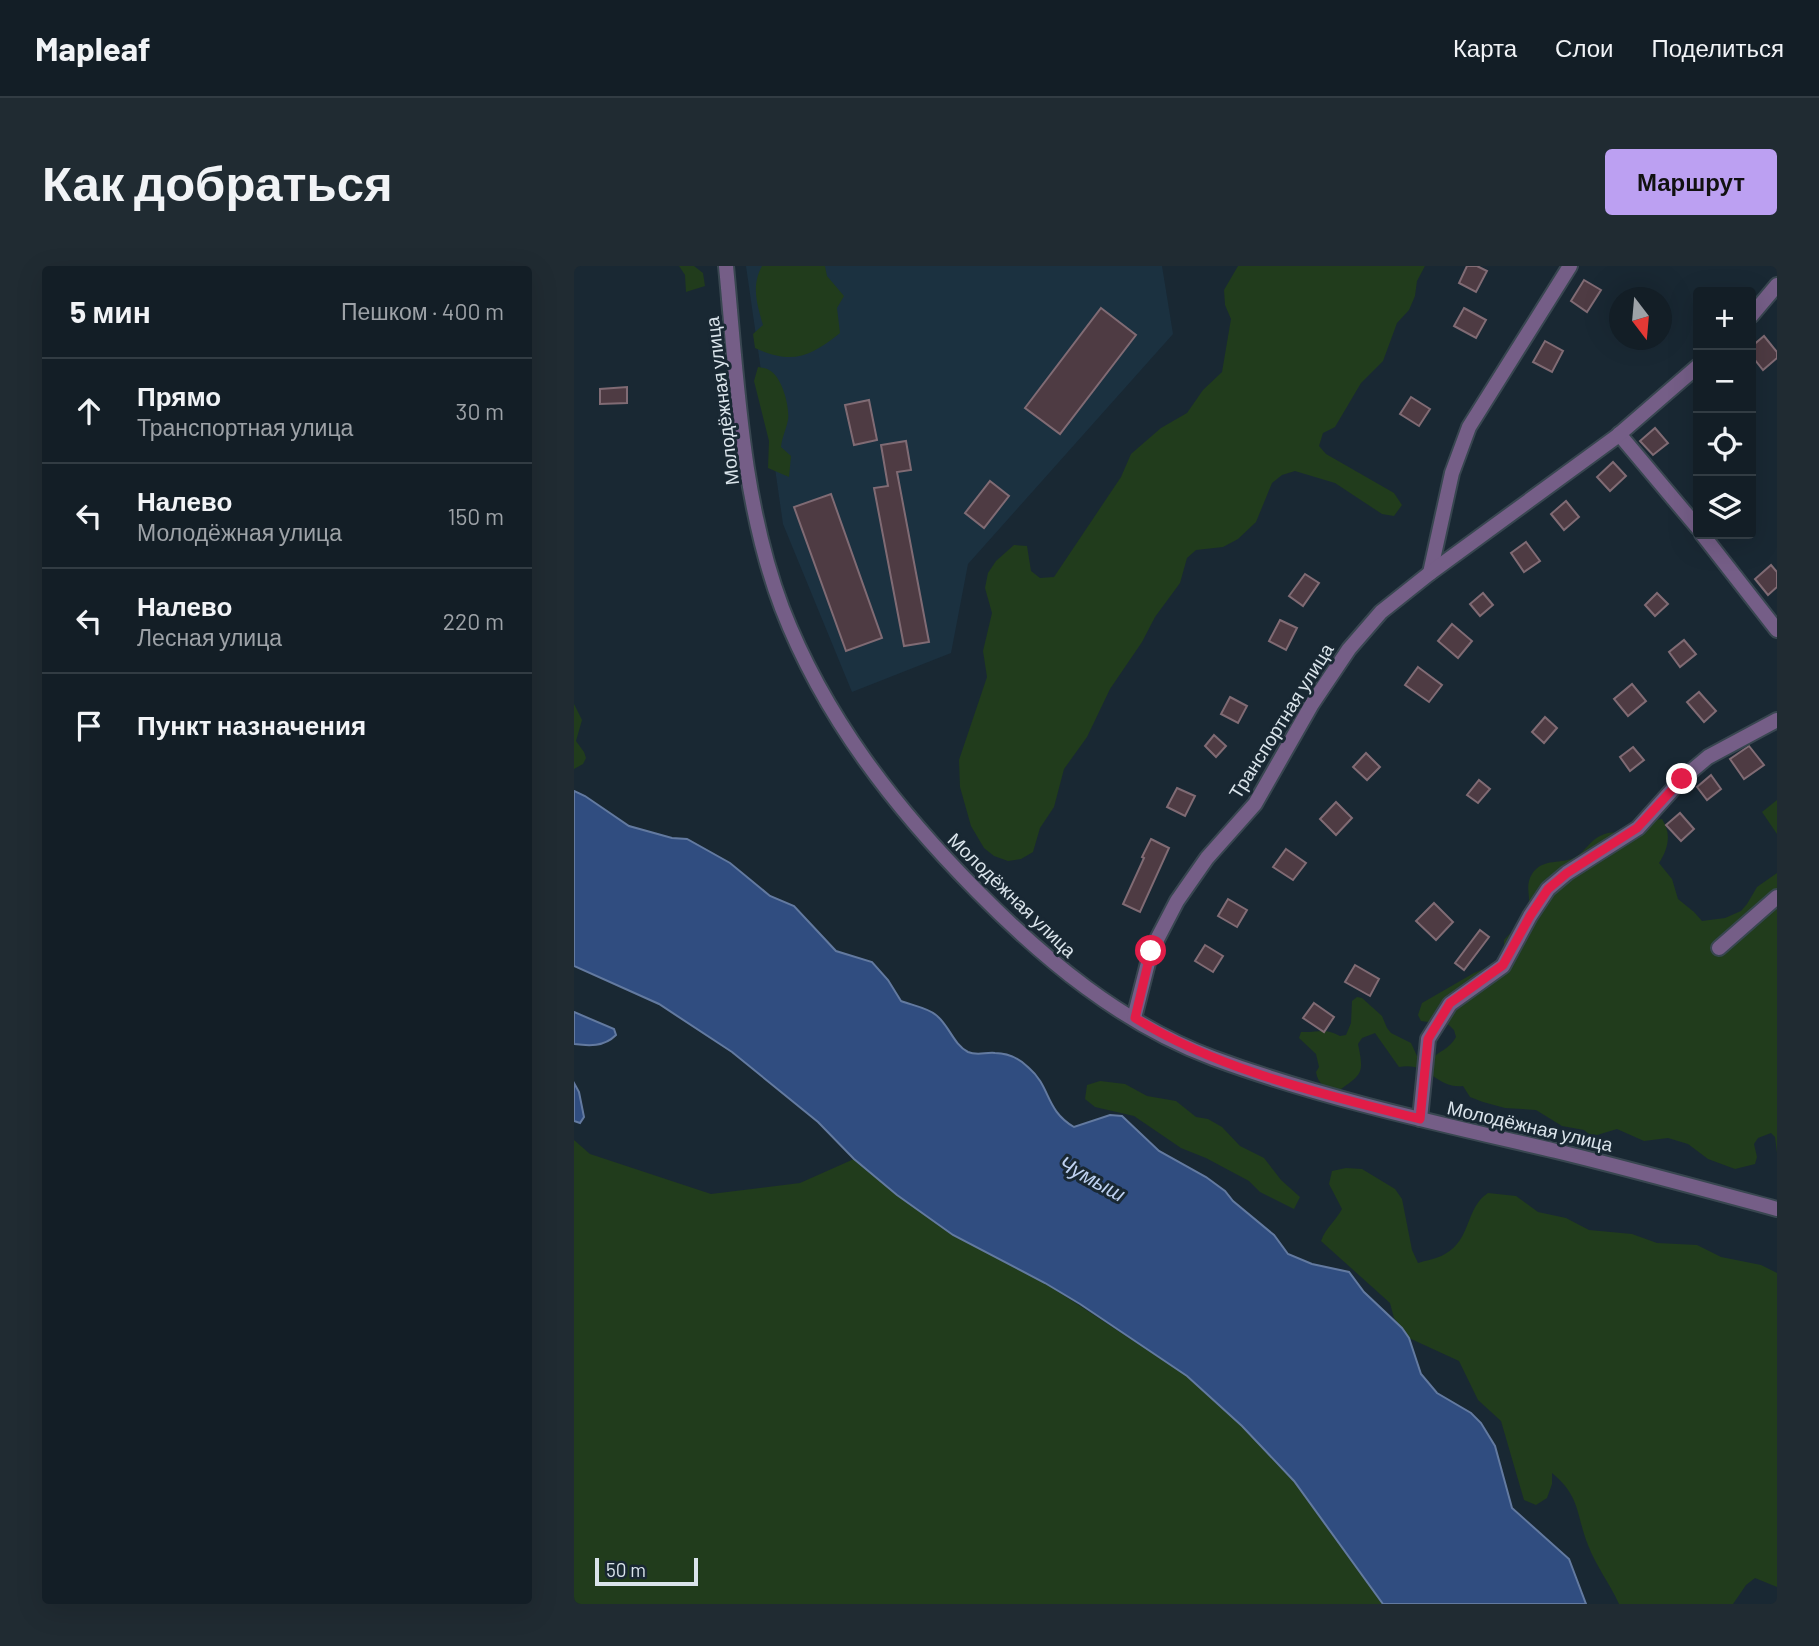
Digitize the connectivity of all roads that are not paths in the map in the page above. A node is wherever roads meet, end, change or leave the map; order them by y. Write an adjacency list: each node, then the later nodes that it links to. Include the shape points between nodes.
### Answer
1 (726, 266): 14 (street, Молодёжная улица, via 745,447 759,528 782,607 815,681 858,753 955,869 1066,974)
2 (1570, 266): 9 (street, via 1469,427 1452,473)
3 (1777, 285): 4 (street)
4 (1756, 310)
5 (1693, 370): 6 (street, Транспортная улица)
6 (1619, 434): 7 (street); 9 (street, Транспортная улица)
7 (1693, 522)
8 (1706, 539): 10 (street)
9 (1430, 573): 14 (street, Транспортная улица, via 1381,612 1349,649 1255,804 1207,858 1177,901 1151,951)
10 (1777, 630)
11 (1777, 720): 15 (street, via 1708,757 1637,828 1548,889 1503,965 1450,1003 1428,1039)
12 (1777, 897): 13 (street)
13 (1719, 948)
14 (1135, 1018): 15 (street, Молодёжная улица, via 1210,1057)
15 (1420, 1119): 16 (street, Молодёжная улица)
16 (1777, 1209)

